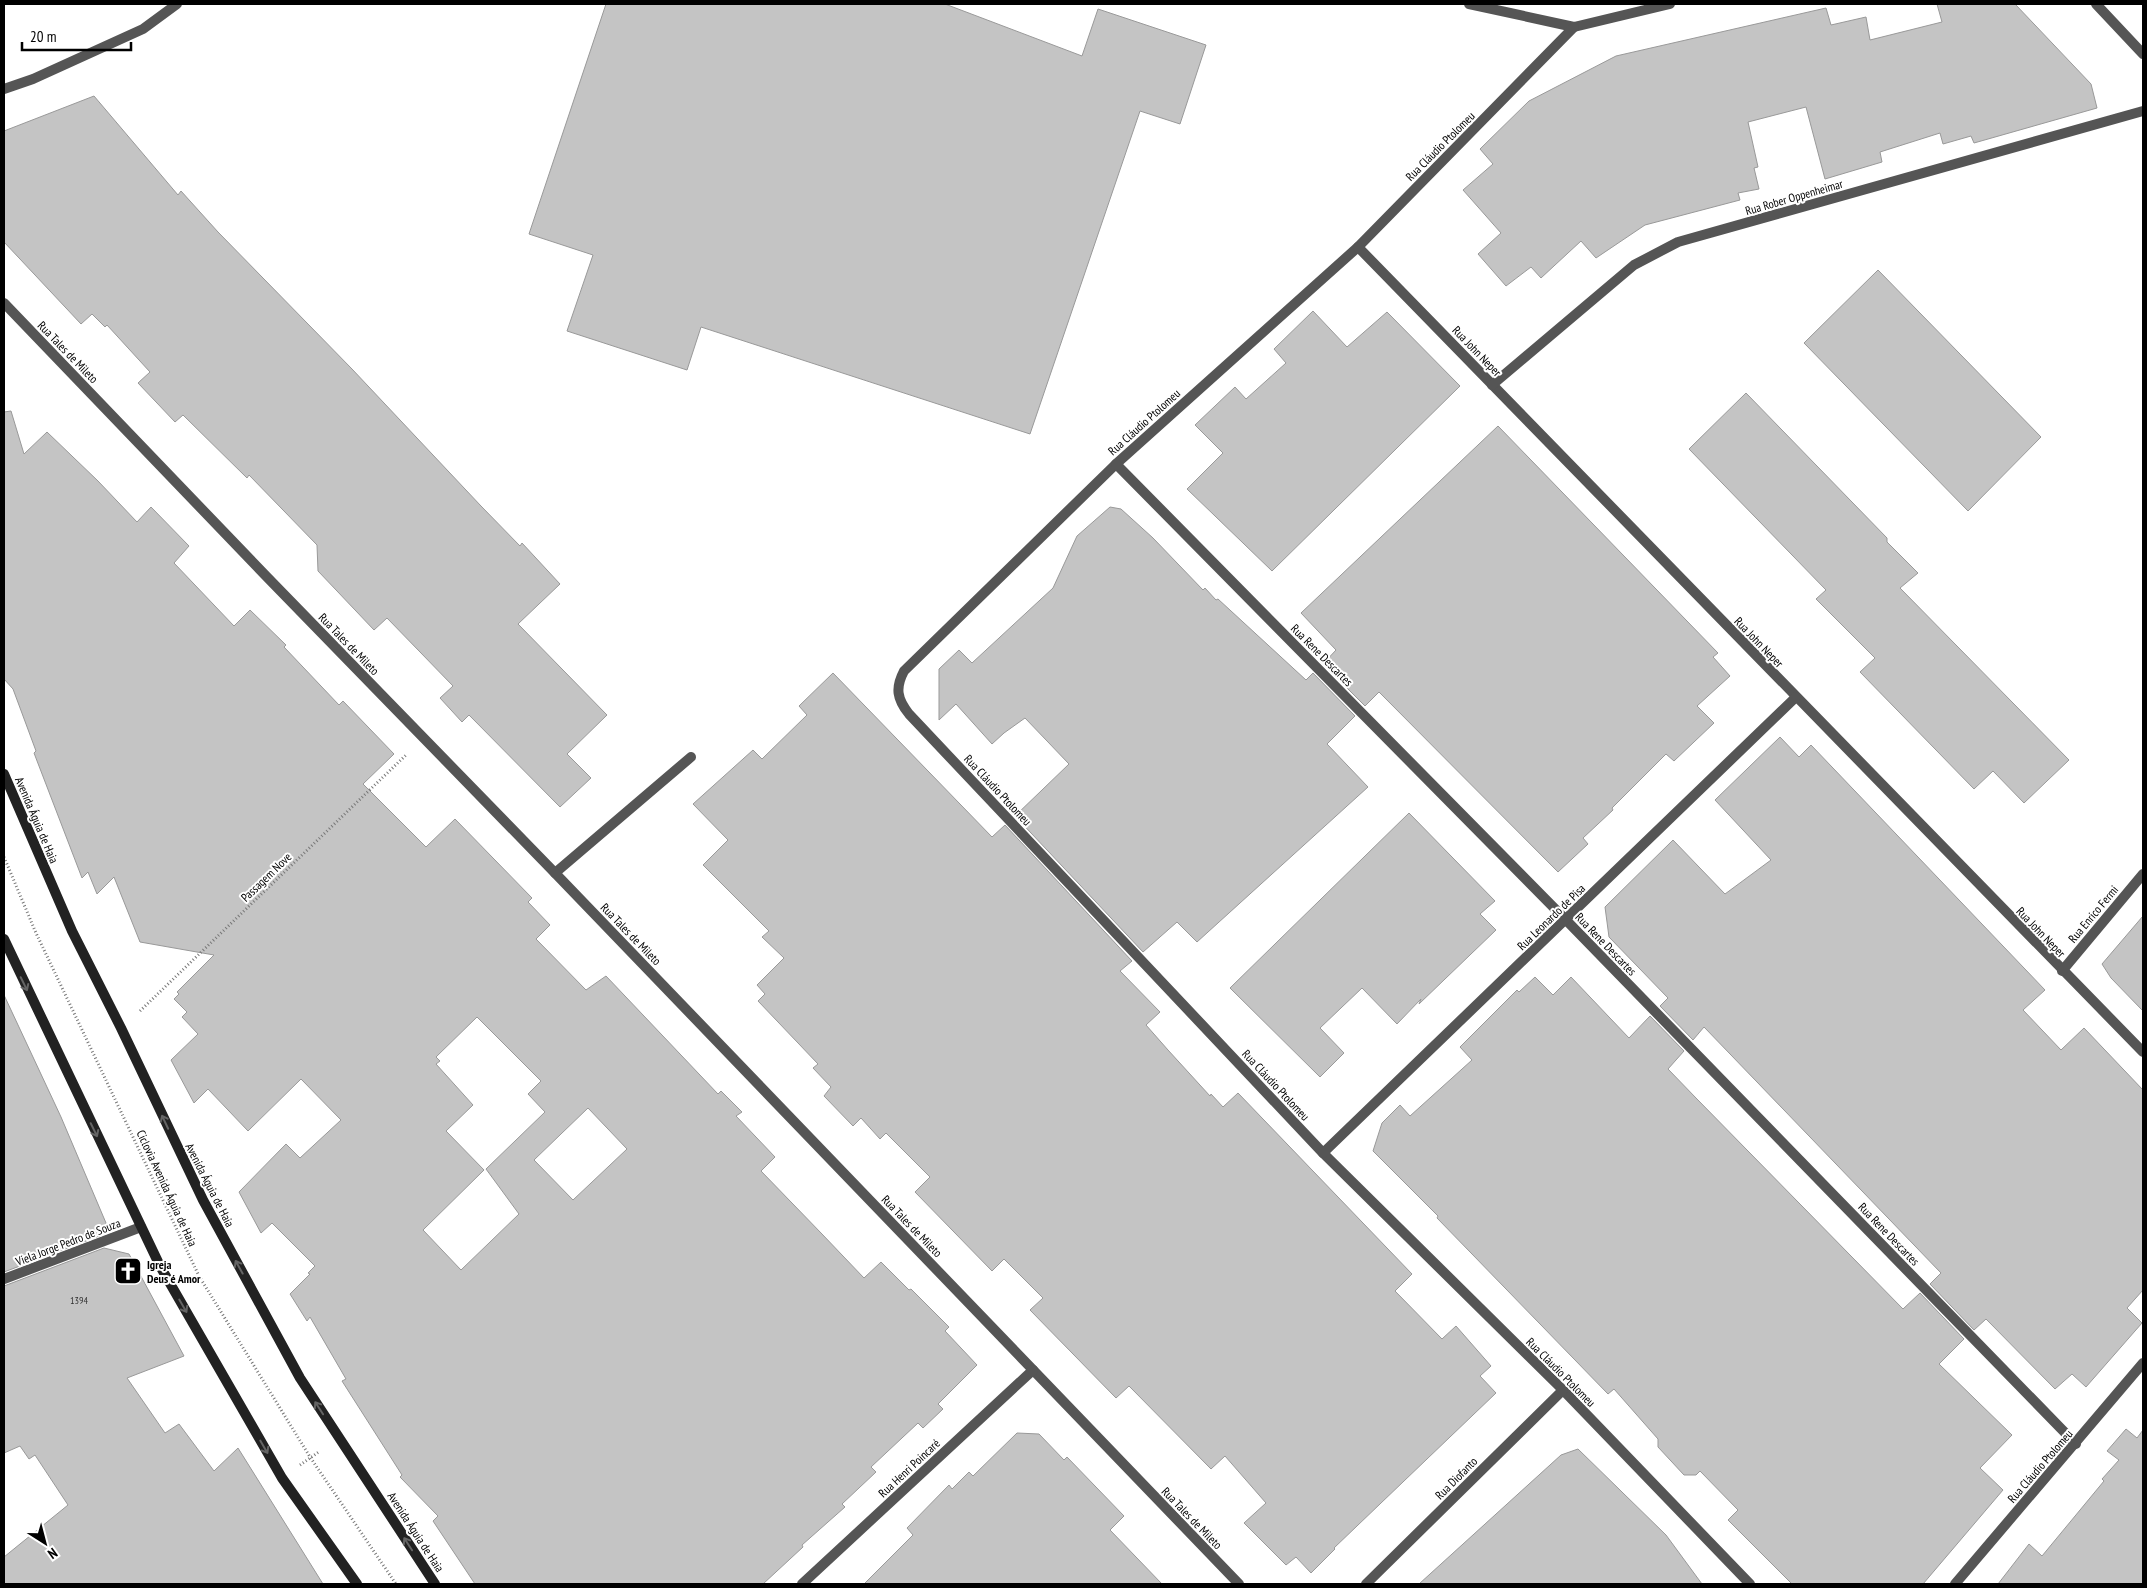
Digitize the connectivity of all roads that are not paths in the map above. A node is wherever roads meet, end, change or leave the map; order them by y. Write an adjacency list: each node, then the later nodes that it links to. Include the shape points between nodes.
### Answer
1 (177, 4): 7 (street, via 143,29 33,80)
2 (1469, 4): 5 (street)
3 (1670, 4): 5 (street)
4 (2096, 4): 6 (street)
5 (1574, 28): 9 (street, Rua Cláudio Ptolomeu)
6 (2143, 54)
7 (4, 89)
8 (2143, 111): 11 (street, Rua Rober Oppenheimar, via 1678,242 1634,265)
9 (1358, 247): 11 (street, Rua John Neper); 12 (street, Rua Cláudio Ptolomeu)
10 (4, 303): 16 (street, Rua Tales de Mileto)
11 (1492, 385): 13 (street, Rua John Neper)
12 (1116, 464): 18 (street, Rua Rene Descartes); 22 (street, Rua Cláudio Ptolomeu, via 904,671 898,681 897,692 909,714)
13 (1796, 697): 18 (street, Rua Leonardo de Pisa); 20 (street, Rua John Neper)
14 (691, 757): 16 (street)
15 (4, 774): 30 (main road, Avenida Águia de Haia, one-way to 15, via 300,1378 207,1208 72,931)
16 (555, 873): 26 (street, Rua Tales de Mileto)
17 (2143, 874): 20 (street, Rua Enrico Fermi)
18 (1566, 920): 22 (street, Rua Leonardo de Pisa); 28 (street, Rua Rene Descartes)
19 (4, 939): 23 (main road, one-way to 23)
20 (2062, 971): 21 (street, Rua John Neper)
21 (2143, 1052)
22 (1323, 1153): 27 (street, Rua Cláudio Ptolomeu)
23 (141, 1227): 24 (street, Viela Jorge Pedro de Souza); 29 (main road, one-way to 29, via 160,1266 282,1478)
24 (4, 1279)
25 (2143, 1363): 28 (street, Rua Cláudio Ptolomeu)
26 (1033, 1370): 31 (street, Rua Henri Poincaré); 32 (street, Rua Tales de Mileto)
27 (1563, 1390): 33 (street, Rua Diofanto); 34 (street, Rua Cláudio Ptolomeu)
28 (2076, 1444): 35 (street, Rua Cláudio Ptolomeu)
29 (358, 1584)
30 (435, 1584)
31 (802, 1584)
32 (1239, 1584)
33 (1366, 1584)
34 (1750, 1584)
35 (1955, 1584)

